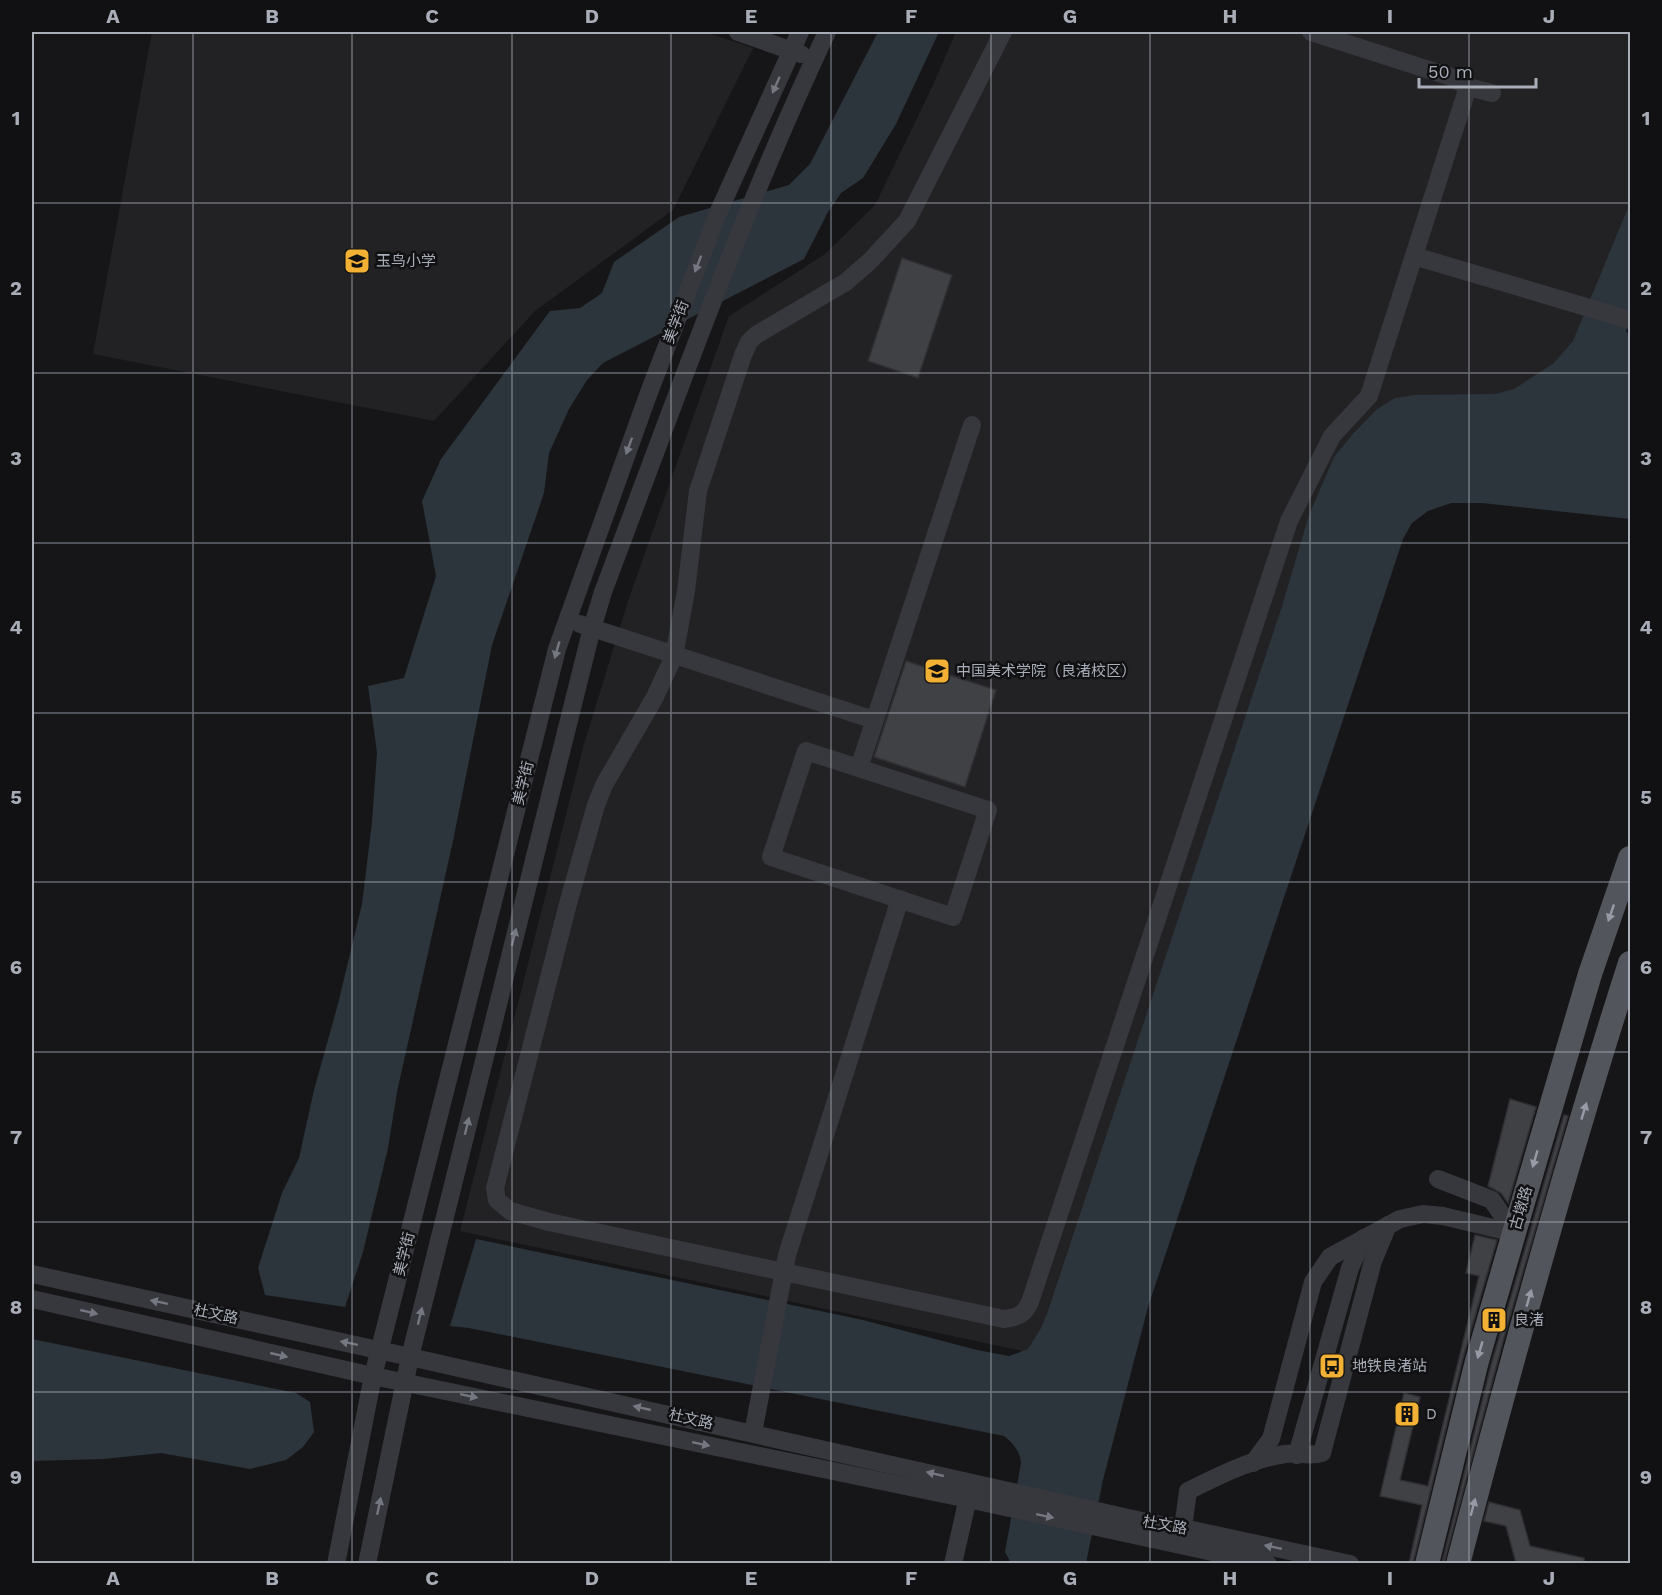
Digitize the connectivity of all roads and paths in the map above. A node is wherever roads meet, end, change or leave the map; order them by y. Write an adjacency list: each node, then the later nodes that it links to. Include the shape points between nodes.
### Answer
1 (738, 32): 4 (street)
2 (1003, 32): 13 (street, via 907,221 846,282 748,342 698,491)
3 (1311, 32): 6 (street, via 1451,76)
4 (794, 37): 5 (street); 11 (street, 美学街, one-way to 11, via 714,224)
5 (821, 45): 12 (street, 美学街, via 733,247)
6 (1468, 87): 7 (street); 8 (street)
7 (1492, 93)
8 (1414, 256): 9 (street); 23 (street, via 1369,396 1332,436 1289,521 1026,1311 1004,1319)
9 (1630, 320)
10 (972, 425): 14 (street)
11 (567, 620): 12 (street); 26 (street, 美学街, one-way to 26)
12 (592, 628): 13 (street); 27 (street, 美学街, one-way to 12)
13 (674, 656): 14 (street); 23 (street, via 596,805 499,1168 497,1200 510,1210 549,1222)
14 (874, 720): 15 (street)
15 (859, 768): 17 (street, via 988,810 953,916); 17 (street, via 806,750 771,857)
16 (1630, 858): 21 (main road, 古墩路, one-way to 21, via 1590,974)
17 (900, 899): 23 (street, via 787,1254)
18 (1630, 963): 42 (main road, one-way to 18, via 1514,1351)
19 (1438, 1179): 21 (street, via 1492,1200)
20 (1388, 1225): 21 (street, via 1400,1218 1423,1214); 22 (street); 31 (street, via 1373,1261 1322,1453)
21 (1514, 1233): 41 (main road, 古墩路, one-way to 41, via 1477,1361)
22 (1364, 1238): 31 (street, via 1350,1268); 32 (street, via 1330,1257 1313,1282 1271,1439)
23 (785, 1271): 30 (street)
24 (32, 1274): 26 (street, 杜文路, one-way to 24)
25 (32, 1299): 28 (street, 杜文路, one-way to 28)
26 (380, 1350): 27 (street, 杜文路); 28 (street, 美学街)
27 (410, 1356): 29 (street, 美学街); 30 (street, 杜文路, one-way to 27)
28 (373, 1376): 29 (street, 杜文路); 36 (street, 美学街)
29 (404, 1383): 33 (street, 杜文路, one-way to 33); 37 (street, 美学街, one-way to 29)
30 (753, 1433): 33 (street, 杜文路, one-way to 30)
31 (1297, 1455): 32 (street)
32 (1253, 1463): 34 (street, via 1188,1491)
33 (970, 1490): 35 (street, 杜文路); 38 (street)
34 (1183, 1528): 35 (street, 杜文路); 40 (street, 杜文路, one-way to 34)
35 (1154, 1531): 39 (street, 杜文路)
36 (336, 1563)
37 (367, 1563)
38 (953, 1563)
39 (1268, 1563)
40 (1350, 1563)
41 (1427, 1563)
42 (1458, 1563)

